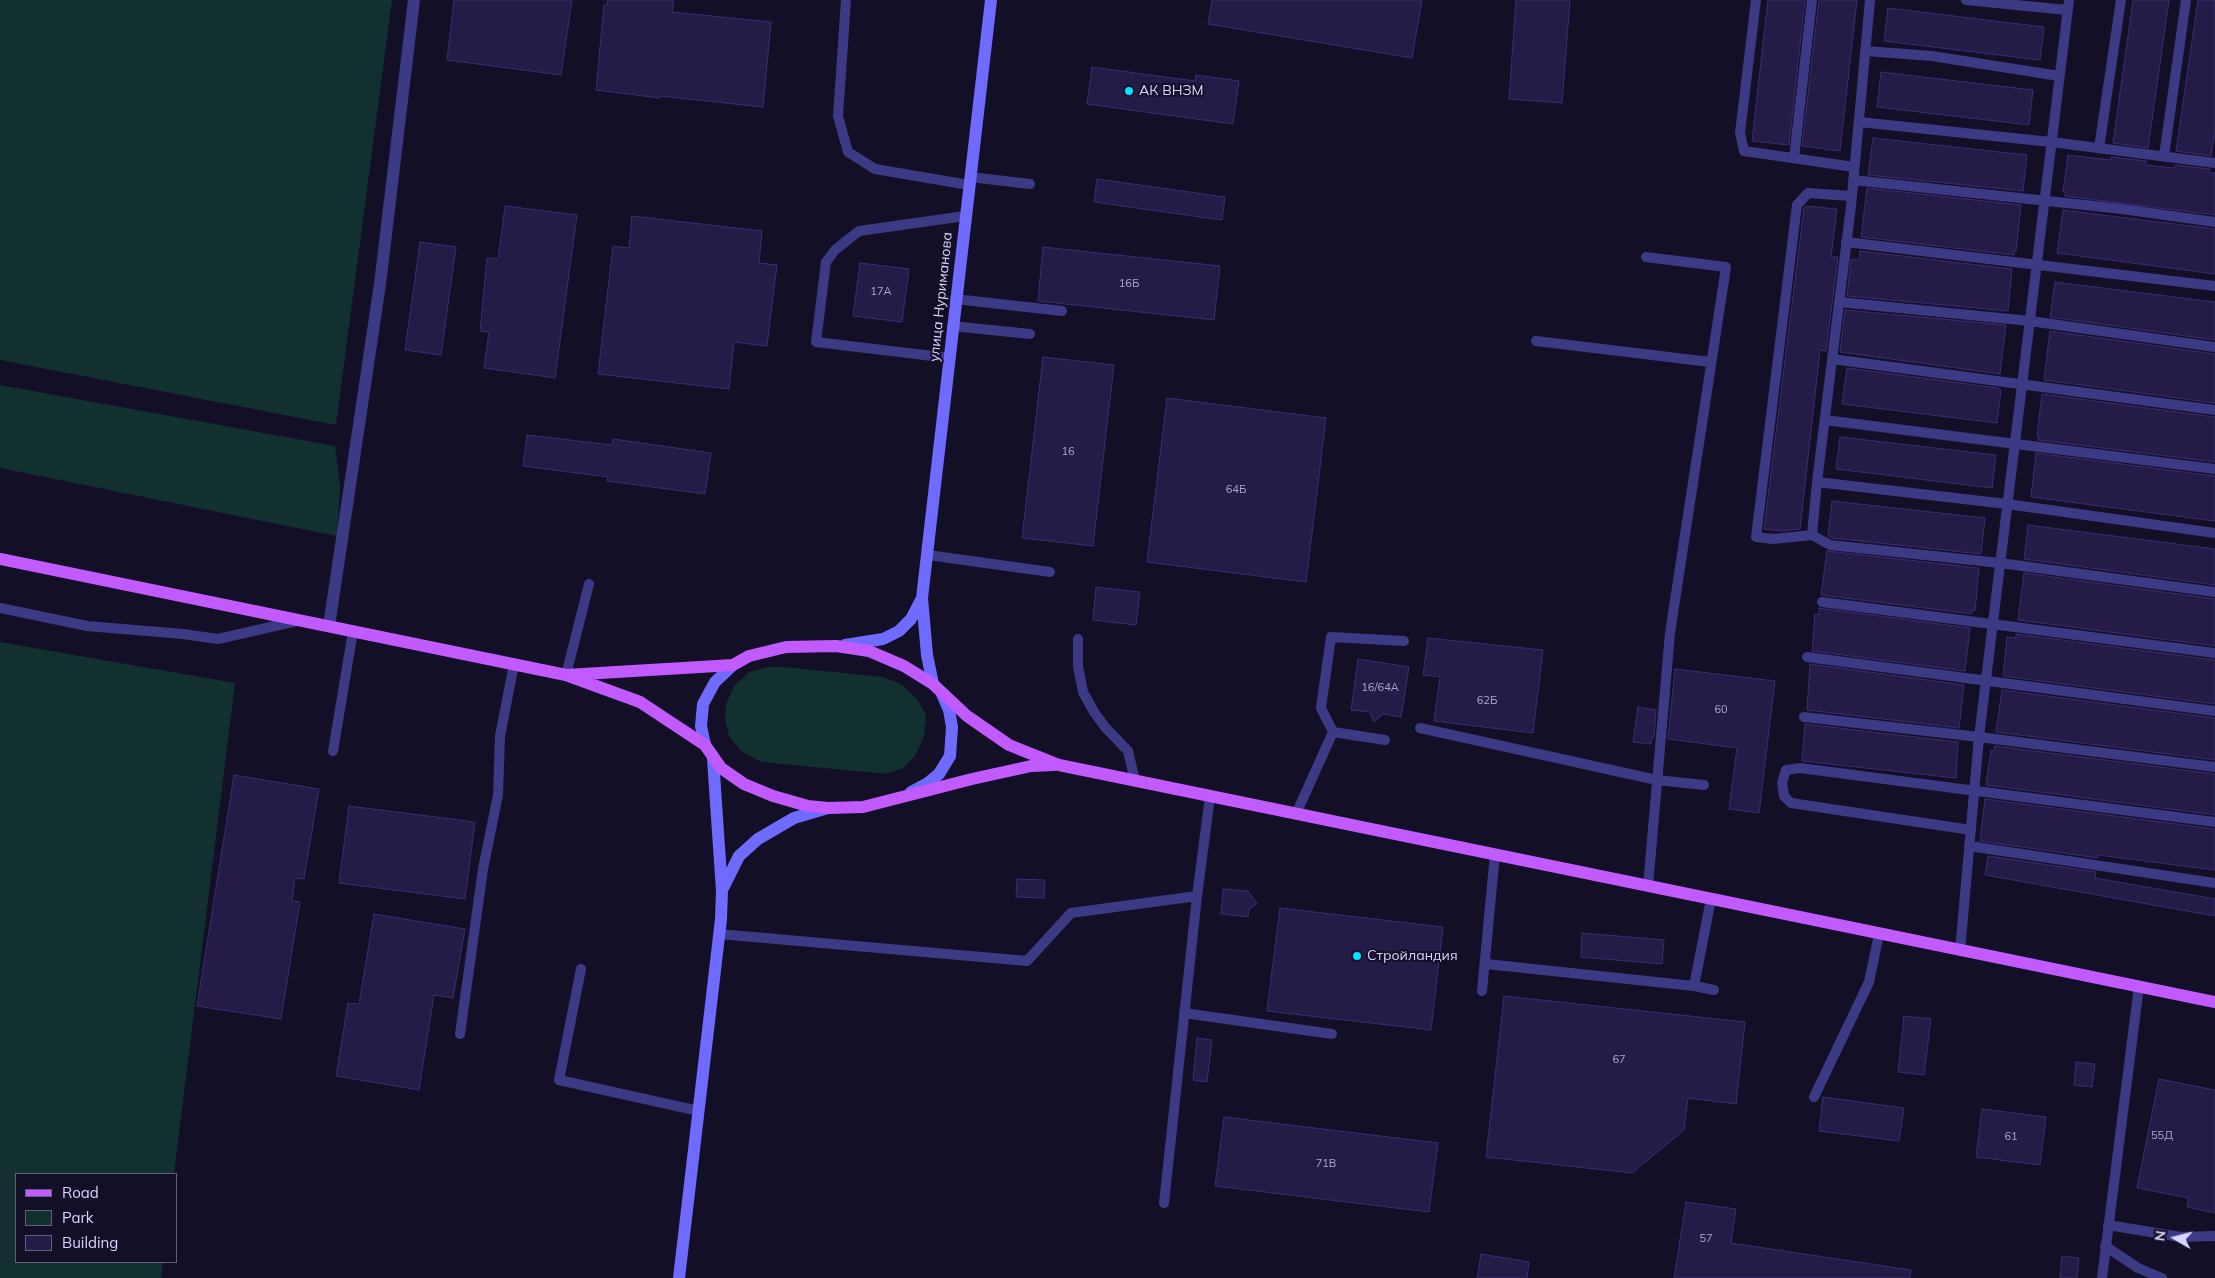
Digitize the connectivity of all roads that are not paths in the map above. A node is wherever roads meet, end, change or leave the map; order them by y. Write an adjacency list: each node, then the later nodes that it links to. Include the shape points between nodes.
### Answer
1 (414, 0): 62 (street, via 380,284)
2 (846, 0): 21 (lane, via 838,116 848,152 875,169)
3 (992, 0): 21 (main road, улица Нуриманова)
4 (1756, 0): 17 (lane, via 1740,133 1744,151)
5 (1812, 0): 17 (lane)
6 (1870, 0): 11 (lane)
7 (1966, 0): 10 (lane)
8 (2121, 0): 15 (lane)
9 (2186, 0): 16 (lane)
10 (2068, 5): 12 (lane)
11 (1866, 50): 12 (lane, via 1932,56); 13 (lane)
12 (2060, 76): 14 (lane)
13 (1859, 122): 14 (lane); 19 (lane)
14 (2051, 142): 15 (lane); 24 (lane)
15 (2099, 148): 16 (lane)
16 (2164, 156): 18 (lane)
17 (1794, 158): 19 (lane)
18 (2215, 163)
19 (1854, 167): 20 (lane)
20 (1853, 180): 23 (lane); 24 (lane)
21 (970, 181): 22 (lane); 25 (main road, улица Нуриманова)
22 (1030, 184)
23 (1851, 196): 27 (lane); 50 (lane, via 1808,193 1797,205 1756,536 1773,539)
24 (2044, 202): 26 (lane); 29 (lane)
25 (966, 216): 31 (main road, улица Нуриманова); 39 (lane, via 858,231 826,262 817,333 816,342)
26 (2215, 222)
27 (1846, 242): 29 (lane); 32 (lane)
28 (1646, 258): 41 (lane, via 1726,267)
29 (2037, 263): 30 (lane); 34 (lane)
30 (2215, 286)
31 (955, 299): 33 (lane); 35 (main road, улица Нуриманова)
32 (1839, 302): 34 (lane); 40 (lane)
33 (1062, 312)
34 (2030, 321): 38 (lane); 42 (lane)
35 (952, 326): 36 (lane); 39 (main road, улица Нуриманова)
36 (1030, 334)
37 (1536, 341): 41 (lane)
38 (2215, 347)
39 (949, 358): 51 (main road, улица Нуриманова)
40 (1832, 359): 42 (lane); 44 (lane)
41 (1710, 362): 86 (lane, via 1670,634)
42 (2022, 385): 43 (lane); 45 (lane)
43 (2215, 410)
44 (1825, 420): 45 (lane); 47 (lane)
45 (2015, 443): 46 (lane); 48 (lane)
46 (2215, 469)
47 (1817, 482): 48 (lane); 50 (lane)
48 (2008, 504): 49 (lane); 53 (lane)
49 (2215, 533)
50 (1812, 535): 53 (lane, via 1830,545)
51 (928, 555): 54 (lane); 57 (main road, улица Нуриманова)
52 (0, 559): 60 (main road)
53 (2000, 563): 56 (lane); 61 (lane)
54 (1050, 572)
55 (589, 584): 71 (lane)
56 (2215, 592)
57 (922, 598): 66 (main road, via 911,619 898,631 867,643); 73 (main road)
58 (1822, 602): 61 (lane)
59 (0, 608): 60 (lane, via 88,626 218,639)
60 (299, 620): 62 (main road)
61 (1993, 624): 67 (lane); 72 (lane)
62 (329, 626): 63 (main road)
63 (353, 631): 69 (main road); 82 (lane)
64 (1078, 639): 87 (lane, via 1078,666 1083,692 1105,727 1128,751)
65 (1404, 641): 78 (lane, via 1331,637 1321,708)
66 (836, 646): 70 (main road, via 770,650 749,656); 73 (main road, via 886,658)
67 (2215, 653)
68 (1807, 657): 72 (lane)
69 (514, 664): 71 (main road); 114 (lane, via 500,736 498,795 483,869)
70 (733, 666): 71 (main road); 81 (main road, via 715,682 703,704 700,726)
71 (566, 674): 81 (main road, via 640,702)
72 (1986, 681): 75 (lane); 79 (lane)
73 (933, 684): 74 (main road)
74 (942, 694): 84 (main road, via 1009,745); 91 (main road, via 952,727 950,756 939,774)
75 (2215, 711)
76 (1804, 717): 79 (lane)
77 (1420, 728): 86 (lane)
78 (1333, 732): 80 (lane); 93 (lane)
79 (1979, 737): 85 (lane); 89 (lane)
80 (1384, 740)
81 (705, 746): 83 (main road)
82 (333, 751)
83 (713, 759): 92 (main road, via 744,784 789,801); 100 (main road)
84 (1059, 765): 87 (main road); 91 (main road, via 1031,766)
85 (2215, 768)
86 (1657, 780): 88 (lane); 99 (lane)
87 (1136, 781): 90 (main road)
88 (1704, 785)
89 (1974, 791): 94 (lane); 95 (lane); 95 (lane, via 1800,768 1786,770 1782,783 1784,796 1791,803)
90 (1210, 796): 93 (main road); 101 (lane)
91 (899, 797): 92 (main road, via 863,807)
92 (828, 808): 100 (main road, via 794,818 758,839 739,856)
93 (1296, 814): 97 (main road)
94 (2215, 822)
95 (1971, 830): 96 (lane)
96 (1970, 846): 98 (lane); 105 (lane)
97 (1495, 854): 99 (main road); 106 (lane)
98 (2215, 883)
99 (1648, 886): 102 (main road)
100 (722, 891): 103 (main road)
101 (1196, 896): 103 (lane, via 1071,913 1027,961); 113 (lane)
102 (1711, 899): 104 (main road); 108 (lane)
103 (719, 934): 117 (main road)
104 (1879, 934): 105 (main road); 116 (lane, via 1869,982)
105 (1960, 950): 109 (main road)
106 (1486, 964): 108 (lane); 111 (lane)
107 (581, 969): 117 (lane, via 559,1080)
108 (1694, 986): 110 (lane)
109 (2139, 986): 112 (main road); 119 (lane)
110 (1714, 990)
111 (1482, 991)
112 (2215, 1002)
113 (1184, 1013): 115 (lane); 118 (lane)
114 (460, 1034)
115 (1332, 1034)
116 (1814, 1097)
117 (699, 1111): 122 (main road)
118 (1164, 1203)
119 (2108, 1225): 120 (lane, via 2181,1237); 121 (lane)
120 (2215, 1236)
121 (2105, 1246): 123 (lane); 124 (lane, via 2138,1268)
122 (679, 1278)
123 (2102, 1278)
124 (2162, 1278)

